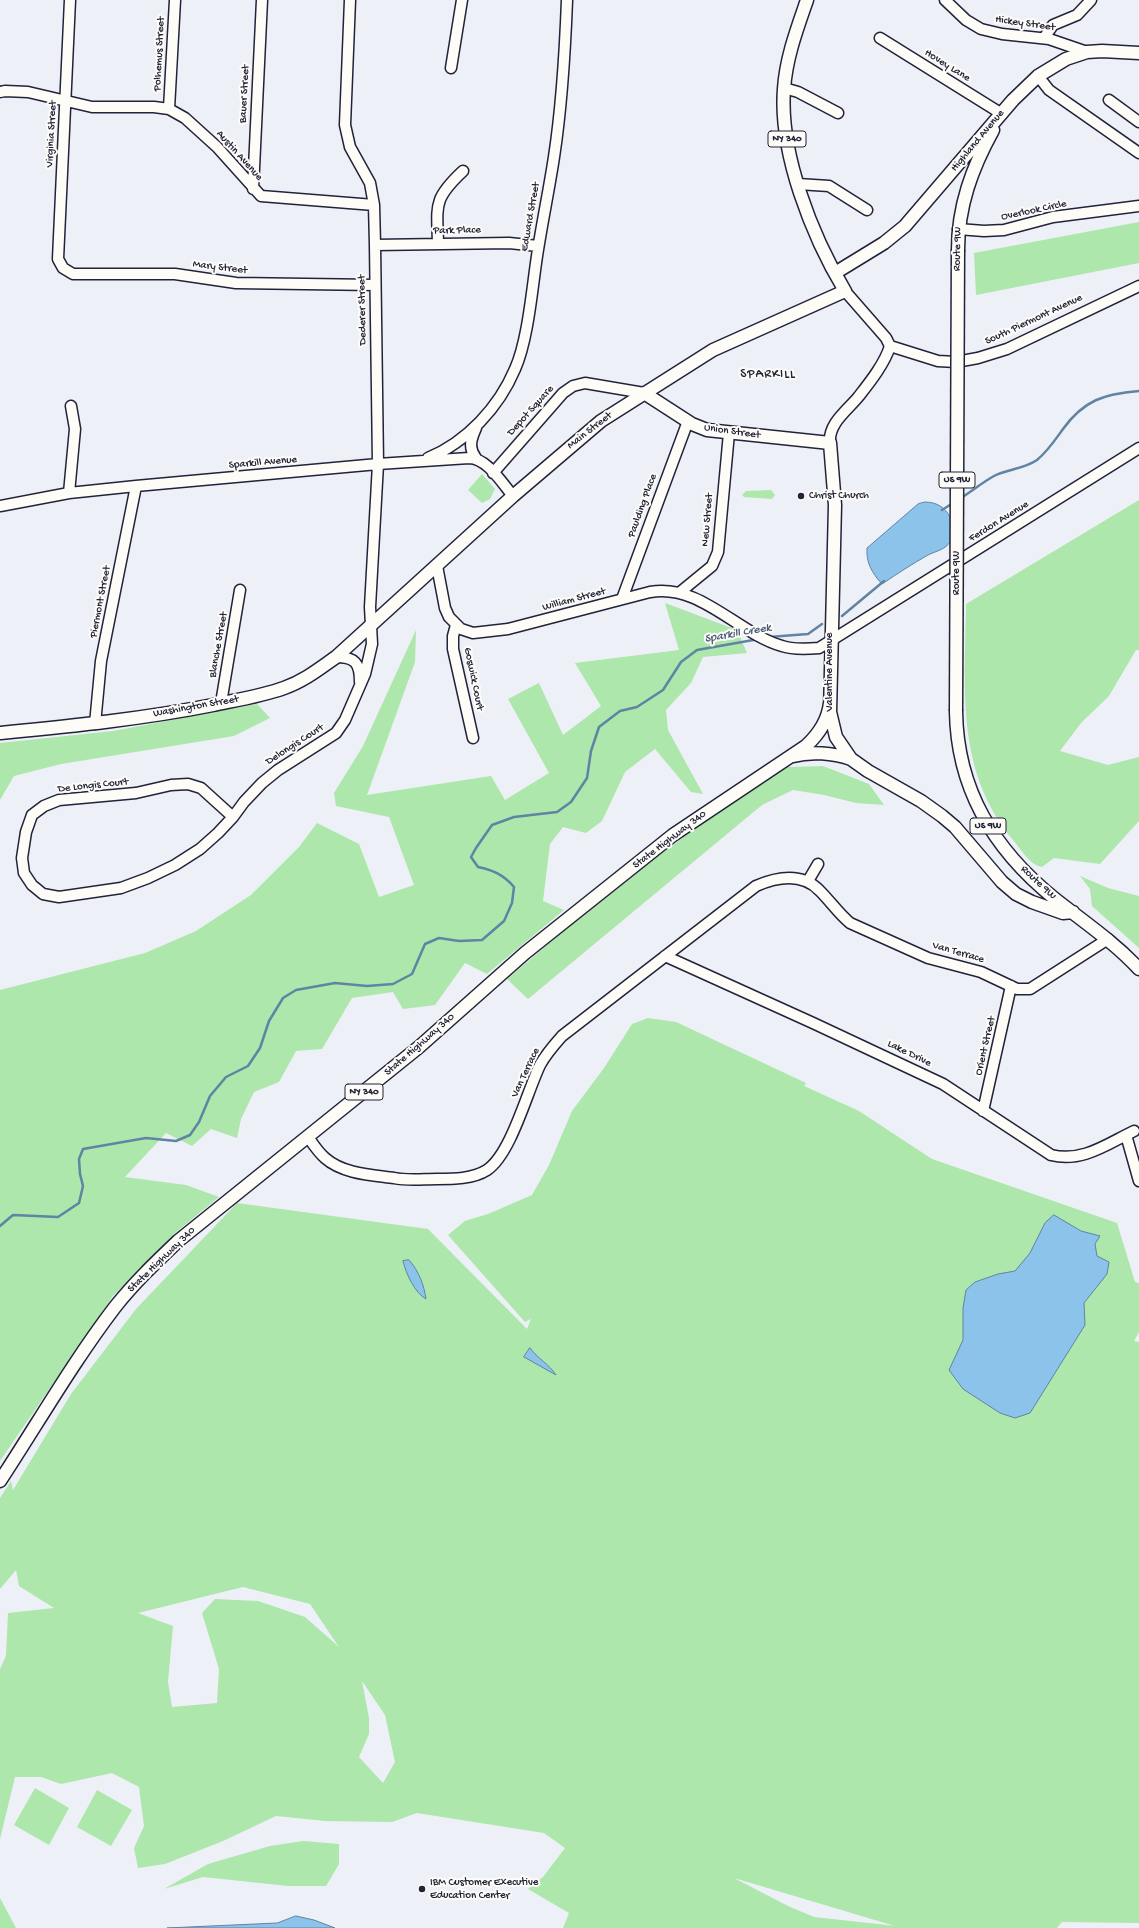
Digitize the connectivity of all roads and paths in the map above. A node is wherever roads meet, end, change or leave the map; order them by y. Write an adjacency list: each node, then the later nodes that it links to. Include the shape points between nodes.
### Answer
1 (70, 0): 19 (street, Virginia Street)
2 (175, 0): 20 (street, Polhemus Street)
3 (262, 0): 27 (street, Bauer Street)
4 (350, 0): 28 (street, Dederer Street, via 345,125 350,147 370,183)
5 (462, 0): 14 (street)
6 (567, 0): 34 (street, Edward Street, via 564,70 554,157)
7 (807, 0): 16 (main road, NY 340, via 791,49)
8 (945, 0): 11 (street, Hickey Street, via 966,20 982,29 1002,34)
9 (1091, 0): 11 (street, via 1077,15 1053,25)
10 (880, 38): 22 (street, Hovey Lane)
11 (1044, 38): 12 (street, Hickey Street, via 1069,44)
12 (1087, 52): 13 (main road, Highland Avenue / US 9W); 15 (main road, Highland Avenue / US 9W, via 1062,61)
13 (1139, 53)
14 (451, 68)
15 (1038, 76): 22 (main road, Highland Avenue / US 9W, via 1019,93); 24 (street, via 1049,90)
16 (784, 88): 21 (street, via 798,92); 26 (main road, NY 340, via 786,133)
17 (0, 92): 19 (street, Austin Avenue, via 28,92)
18 (1109, 100): 23 (street)
19 (65, 101): 20 (street, Austin Avenue, via 92,107); 35 (street, Virginia Street, via 58,259)
20 (169, 109): 27 (street, Austin Avenue, via 185,118 217,147)
21 (838, 113)
22 (1002, 114): 31 (main road, Route 9W / US 9W, via 970,178); 36 (main road, Highland Avenue, via 905,226 884,243)
23 (1139, 122)
24 (1139, 153)
25 (463, 171): 32 (street, via 440,196 437,208)
26 (798, 184): 30 (street, via 829,186); 36 (main road, NY 340, via 814,232)
27 (253, 189): 28 (street, Austin Avenue, via 261,196 272,198)
28 (374, 205): 33 (street, Dederer Street)
29 (1139, 206): 31 (street, Overlook Circle, via 1053,217 1004,230 979,231)
30 (867, 210)
31 (958, 228): 75 (main road, Route 9W / US 9W, bridge, via 956,711 962,767 980,813 1000,842 1037,884)
32 (438, 243): 33 (street, Park Place); 34 (street, Park Place, via 509,243)
33 (375, 245): 37 (street, Dederer Street)
34 (538, 246): 44 (street, Edward Street, via 526,325 515,369 499,397)
35 (64, 268): 37 (street, Mary Street, via 72,274 175,274 236,283)
36 (835, 273): 39 (main road, NY 340)
37 (375, 285): 50 (street, Dederer Street)
38 (1139, 286): 40 (street, South Piermont Avenue, via 1007,349 986,356 944,362)
39 (845, 291): 40 (street); 41 (main road, Main Street, via 713,350)
40 (890, 346): 46 (street, Valentine Avenue, via 864,390 835,424 830,434)
41 (644, 393): 43 (main road, Union Street); 51 (street, Depot Square, via 585,383 573,386 566,390); 54 (main road, Main Street, via 597,423)
42 (71, 406): 53 (street, via 75,428)
43 (688, 421): 45 (main road, Union Street, via 707,430); 59 (street, Paulding Place)
44 (478, 424): 48 (street, via 470,443); 49 (street, via 448,448)
45 (729, 433): 46 (main road, Union Street); 58 (street, New Street, via 718,552 712,566)
46 (830, 442): 62 (main road, Valentine Avenue / NY 340, via 835,500)
47 (1139, 448): 62 (street, Ferdon Avenue)
48 (476, 458): 49 (street, Sparkill Avenue); 51 (street)
49 (418, 461): 50 (street, Sparkill Avenue)
50 (378, 464): 52 (street, Sparkill Avenue); 60 (street, Dederer Street)
51 (493, 473): 54 (street)
52 (136, 486): 53 (street, Sparkill Avenue); 67 (street, Piermont Street, via 101,661)
53 (68, 493): 55 (street, Sparkill Avenue)
54 (513, 496): 56 (main road, Main Street)
55 (0, 506)
56 (437, 566): 60 (main road, Main Street); 61 (street, via 445,608)
57 (240, 590): 65 (street, Blanche Street)
58 (679, 593): 59 (street, William Street, via 659,590); 62 (street, William Street, via 782,646 804,649 822,647)
59 (622, 599): 61 (street, William Street, via 493,632 470,633)
60 (371, 625): 63 (main road, Washington Street); 64 (street, Delongis Court, via 370,658)
61 (456, 625): 69 (street, Goswick Court, via 453,636 454,649)
62 (831, 641): 66 (main road, Valentine Avenue / NY 340)
63 (336, 657): 64 (street, Delongis Court, via 348,657 356,662 360,671); 65 (main road, Washington Street, via 310,676 284,688)
64 (360, 686): 72 (street, Delongis Court, via 345,720 336,733 262,783)
65 (221, 703): 67 (main road, Washington Street)
66 (830, 703): 70 (main road, Valentine Avenue, via 834,732); 71 (main road, State Highway 340 / NY 340, via 825,722 819,732 806,746)
67 (95, 724): 68 (main road, Washington Street)
68 (0, 733)
69 (473, 738)
70 (851, 759): 71 (main road, via 812,754 798,755); 75 (main road, Valentine Avenue, via 942,816 1016,894 1063,914)
71 (786, 760): 81 (main road, State Highway 340 / NY 340, via 673,835 524,953 419,1047)
72 (233, 817): 72 (street, De Longis Court, via 201,788 188,784 136,793 59,800 44,806 32,815 22,858 24,872 32,885 43,894 59,897 121,888 175,865 200,849)
73 (818, 864): 74 (street)
74 (808, 881): 77 (street, Van Terrace, via 791,877 772,879 756,886); 79 (street, Van Terrace, via 820,890 839,914 850,923 928,958 981,972)
75 (1073, 912): 76 (main road, Route 9W / US 9W)
76 (1108, 939): 78 (main road, Route 9W / US 9W); 79 (street, Van Terrace, via 1030,989 1017,989)
77 (665, 956): 80 (street, Lake Drive, via 901,1063 943,1084); 81 (street, Van Terrace, via 562,1036 551,1048 541,1065 507,1145 487,1170 473,1176 452,1179 401,1179 356,1172 338,1167 325,1158)
78 (1139, 969)
79 (1011, 986): 80 (street, Orient Street)
80 (983, 1111): 82 (street, Lake Drive, via 1044,1151 1059,1157 1073,1158 1087,1154 1130,1133)
81 (308, 1137): 83 (main road, State Highway 340 / NY 340, via 178,1241 144,1274 116,1306 90,1342)
82 (1139, 1181)
83 (0, 1481)

